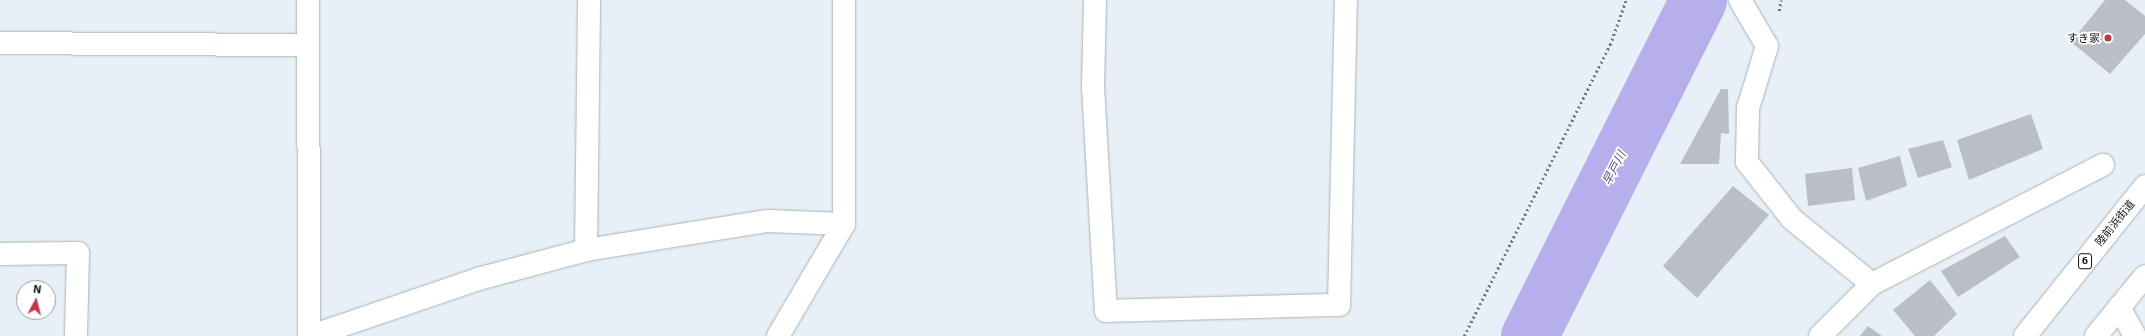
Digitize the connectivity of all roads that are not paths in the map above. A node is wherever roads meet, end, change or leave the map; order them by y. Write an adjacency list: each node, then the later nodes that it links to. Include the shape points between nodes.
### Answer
1 (308, 0): 8 (main road)
2 (589, 0): 12 (main road)
3 (844, 0): 11 (main road)
4 (1095, 0): 5 (main road, via 1093,87 1106,311 1338,305)
5 (1346, 0)
6 (1742, 4): 15 (main road, via 1767,46 1748,108 1747,162 1792,219)
7 (0, 43): 8 (main road)
8 (308, 45): 18 (main road)
9 (2103, 165): 15 (main road)
10 (2145, 186): 21 (main road, 陸前浜街道 / 6)
11 (844, 224): 12 (main road, via 768,221); 19 (main road)
12 (586, 250): 18 (main road, via 478,279)
13 (0, 254): 17 (main road, via 78,253)
14 (2145, 276): 16 (main road)
15 (1872, 284): 20 (main road)
16 (2119, 307): 22 (main road); 23 (main road)
17 (76, 336)
18 (310, 336)
19 (778, 336)
20 (1820, 336)
21 (2025, 336)
22 (2096, 336)
23 (2134, 336)

